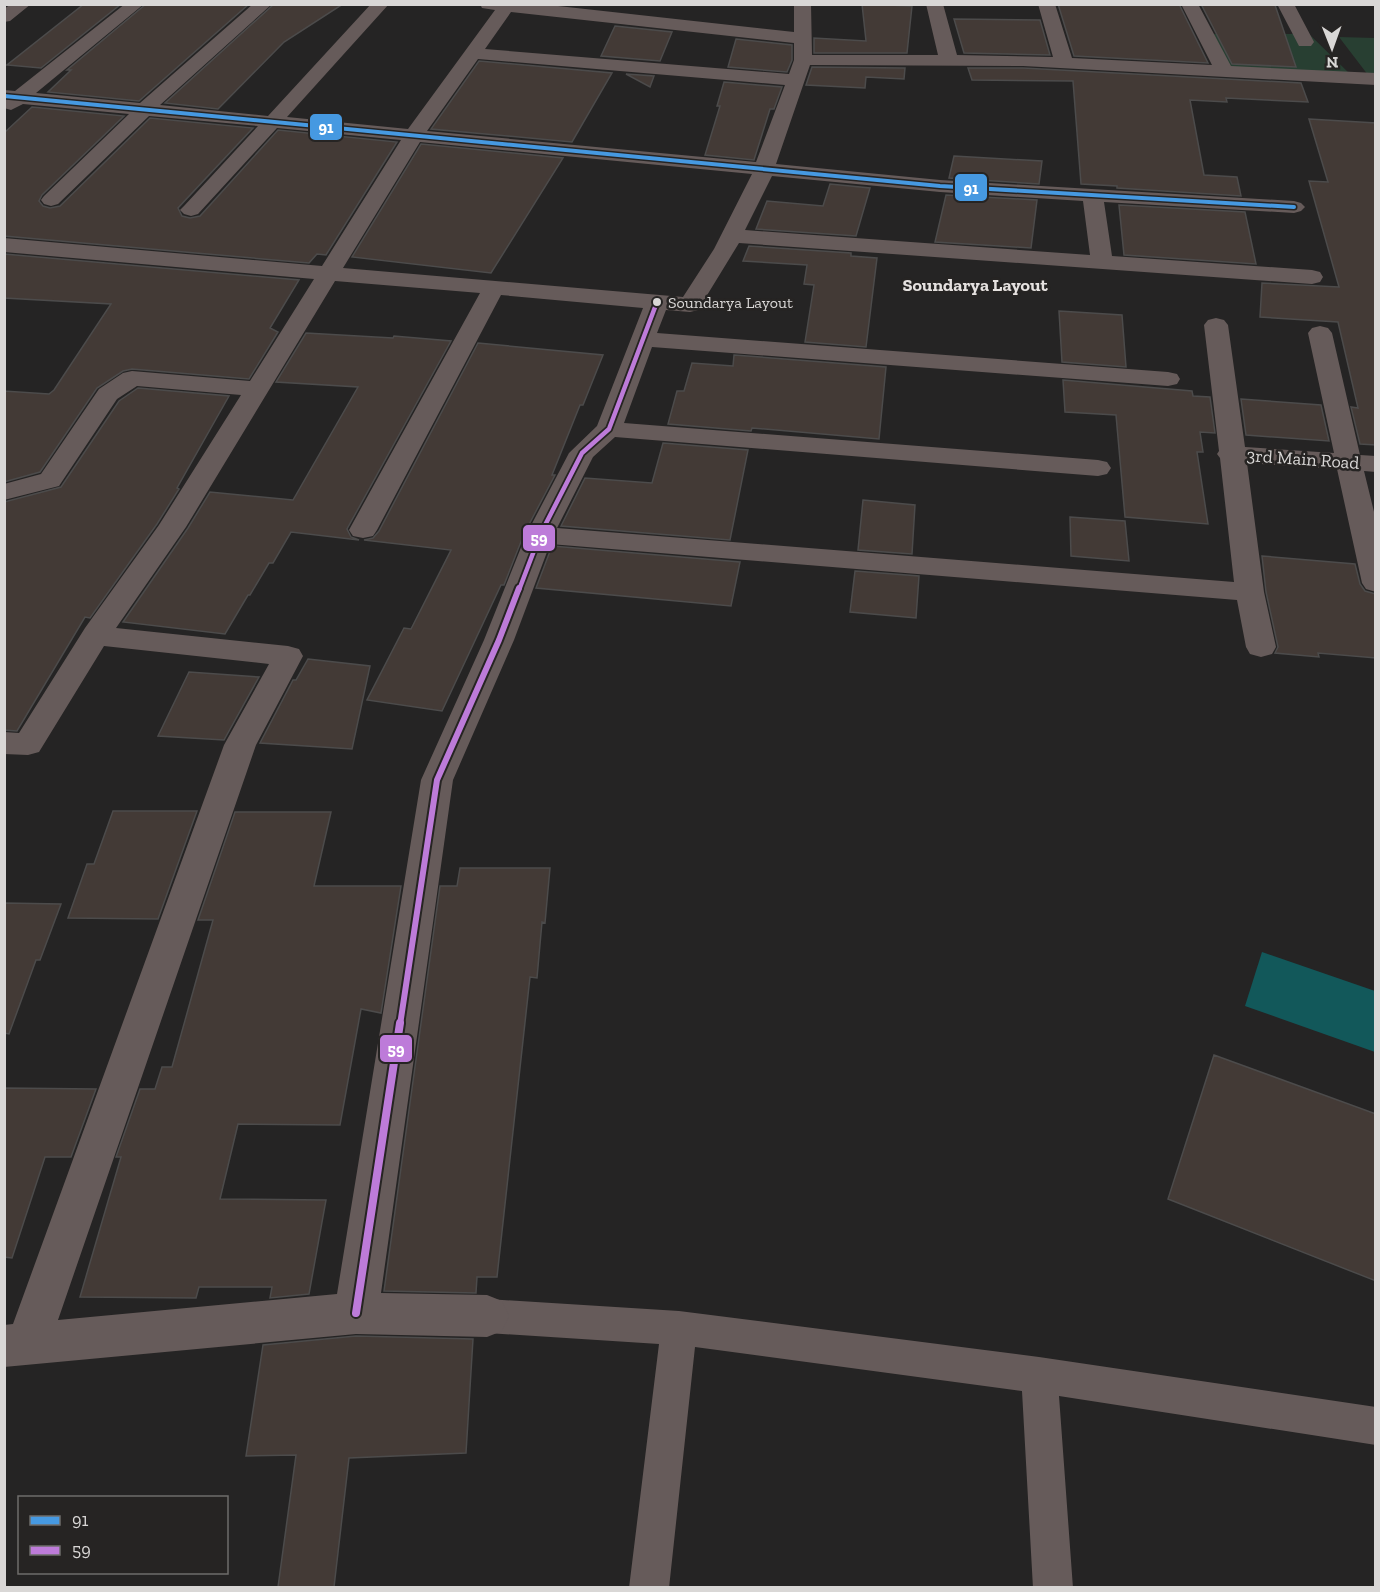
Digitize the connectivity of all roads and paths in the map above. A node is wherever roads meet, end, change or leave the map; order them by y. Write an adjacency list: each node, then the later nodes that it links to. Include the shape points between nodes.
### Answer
1 (23, 4): 11 (street)
2 (136, 4): 21 (street)
3 (264, 4): 22 (street)
4 (381, 4): 23 (street)
5 (802, 4): 12 (street)
6 (933, 4): 16 (street)
7 (1046, 4): 17 (street)
8 (1189, 4): 18 (street)
9 (1286, 4): 13 (street)
10 (501, 5): 12 (street); 14 (street)
11 (4, 17)
12 (801, 38): 15 (street)
13 (1305, 42)
14 (472, 53): 20 (street); 24 (street)
15 (803, 60): 16 (street); 20 (street)
16 (949, 61): 17 (street)
17 (1064, 63): 18 (street)
18 (1224, 71): 19 (street)
19 (1376, 79)
20 (796, 80): 25 (street)
21 (9, 101): 22 (street)
22 (145, 108): 23 (street); 27 (street)
23 (271, 121): 24 (street); 29 (street)
24 (414, 135): 25 (street); 33 (street)
25 (764, 170): 26 (street); 30 (street)
26 (1093, 195): 28 (street); 32 (street)
27 (51, 200)
28 (1294, 207)
29 (191, 210)
30 (732, 236): 32 (street); 36 (street, via 690,304)
31 (6, 247): 33 (street)
32 (1102, 262): 34 (street)
33 (330, 273): 35 (street); 41 (street)
34 (1312, 277)
35 (494, 288): 36 (street); 48 (street)
36 (657, 302): 39 (street)
37 (1216, 325): 43 (street)
38 (1320, 333): 44 (street)
39 (643, 339): 40 (street); 42 (street)
40 (1168, 379)
41 (258, 389): 47 (street, via 132,378 108,394 50,480); 52 (street, via 172,527)
42 (609, 429): 46 (street); 49 (street, via 582,453)
43 (1230, 454): 44 (street, 3rd Main Road); 51 (street)
44 (1348, 462): 45 (street, 3rd Main Road); 50 (street)
45 (1376, 464)
46 (1098, 468)
47 (4, 492)
48 (363, 530)
49 (540, 535): 51 (street); 55 (street, via 437,780)
50 (1376, 583)
51 (1250, 592): 53 (street)
52 (96, 635): 54 (street, via 28,744); 58 (street, via 288,656 240,745)
53 (1261, 647)
54 (4, 743)
55 (356, 1313): 56 (street); 58 (street)
56 (487, 1316): 57 (lane)
57 (680, 1329): 59 (lane); 61 (lane)
58 (16, 1345)
59 (1039, 1376): 60 (lane); 62 (lane)
60 (1376, 1426)
61 (649, 1587)
62 (1053, 1587)

